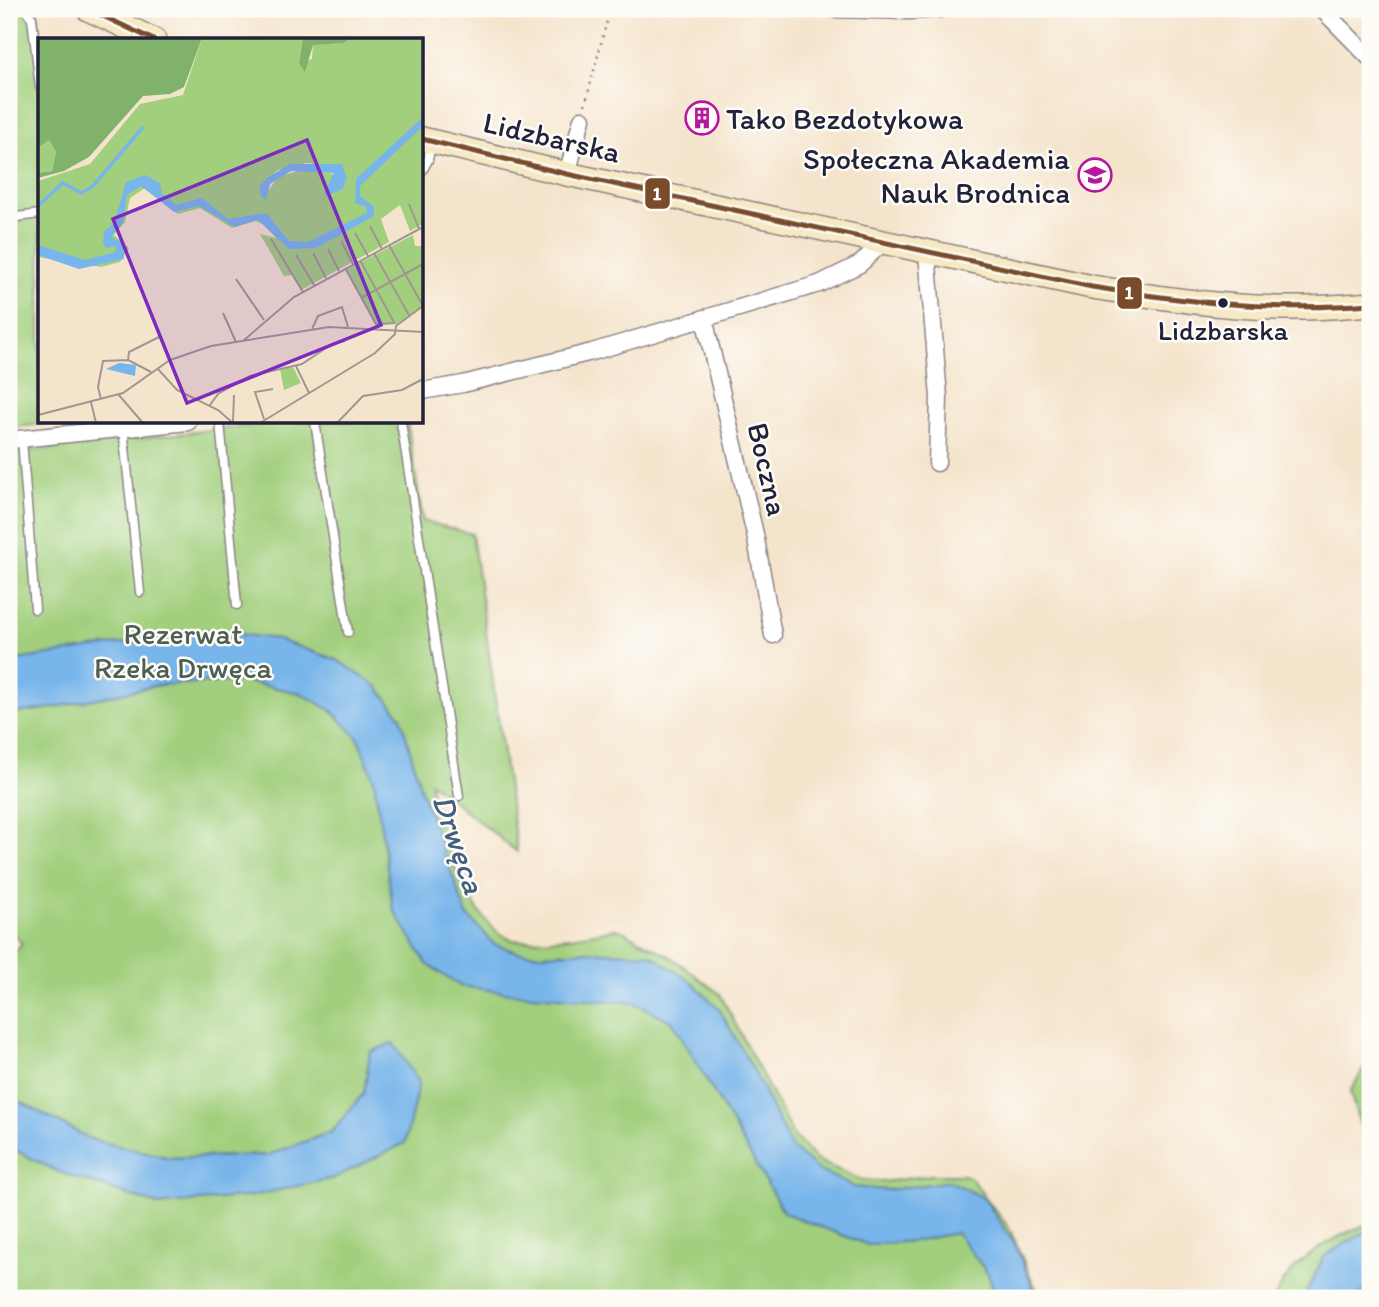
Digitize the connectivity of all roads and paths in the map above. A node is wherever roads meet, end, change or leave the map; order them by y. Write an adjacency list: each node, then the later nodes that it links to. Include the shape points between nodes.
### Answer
1 (25, 9): 9 (lane, via 32,18)
2 (88, 9): 7 (main road)
3 (610, 9): 10 (path)
4 (834, 9): 5 (street)
5 (942, 9)
6 (1322, 9): 8 (street)
7 (150, 38)
8 (1370, 58)
9 (38, 70)
10 (582, 119): 13 (street)
11 (427, 140): 12 (lane); 13 (main road, Lidzbarska)
12 (424, 167)
13 (568, 174): 16 (main road, Lidzbarska)
14 (38, 214): 15 (lane)
15 (9, 218)
16 (882, 243): 17 (main road, Lidzbarska); 19 (street, via 841,275)
17 (927, 252): 18 (main road, Lidzbarska, via 1176,300 1301,309); 28 (street, via 939,397)
18 (1370, 304)
19 (704, 318): 20 (street, via 592,352); 33 (street, Boczna, via 755,534)
20 (424, 391)
21 (166, 424): 26 (street)
22 (220, 424): 30 (lane)
23 (315, 424): 32 (lane)
24 (401, 424): 34 (lane)
25 (78, 427): 26 (street); 27 (street)
26 (123, 428): 29 (lane)
27 (15, 440): 31 (lane)
28 (937, 463)
29 (140, 592)
30 (237, 605)
31 (36, 610)
32 (348, 632)
33 (773, 635)
34 (460, 796)

